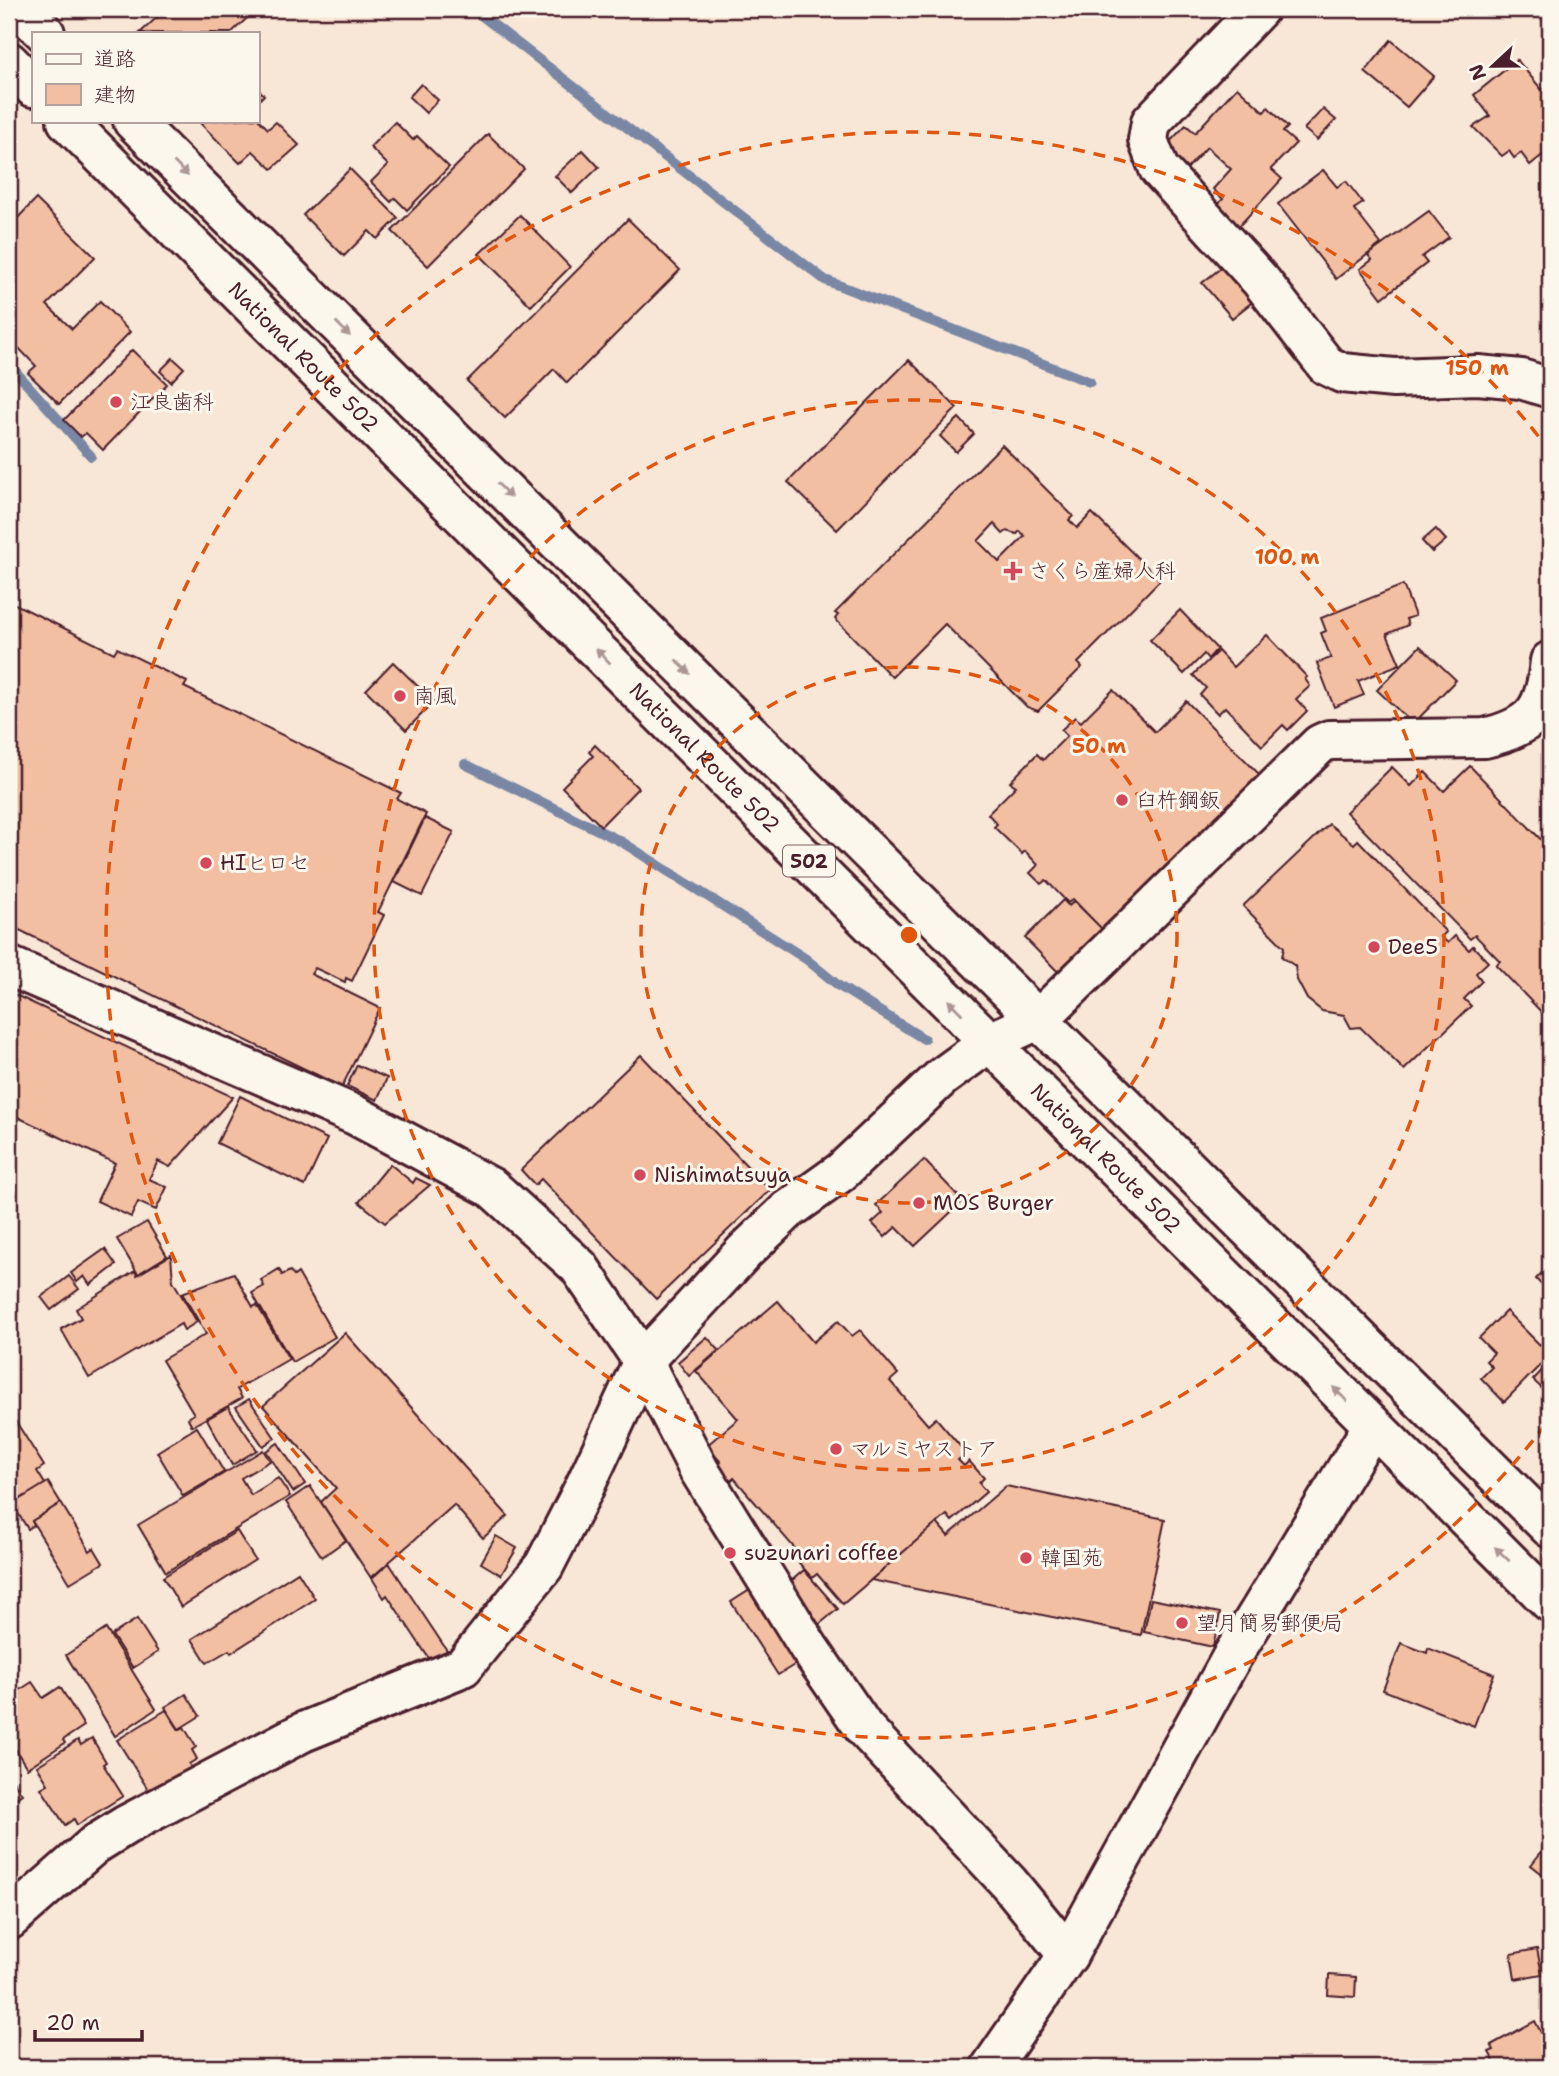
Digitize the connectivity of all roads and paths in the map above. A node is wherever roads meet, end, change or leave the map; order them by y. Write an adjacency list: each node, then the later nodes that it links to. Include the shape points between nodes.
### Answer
1 (20, 9): 3 (main road)
2 (1259, 9): 8 (main road, via 1151,122 1148,140 1160,169 1261,281 1326,365 1342,373 1368,376 1478,375 1521,379)
3 (44, 32)
4 (9, 62): 5 (main road)
5 (32, 86)
6 (68, 122): 12 (main road, National Route 502 / 502, one-way to 6)
7 (134, 122): 11 (main road, 502, one-way to 11)
8 (1550, 388)
9 (1550, 660): 11 (main road, via 1540,709 1518,728 1485,738 1329,740 1320,744)
10 (9, 966): 13 (main road, via 355,1115 492,1188 579,1267)
11 (1038, 1020): 12 (main road); 15 (main road, 502)
12 (990, 1042): 13 (main road, via 942,1077 841,1172 788,1210); 14 (main road, National Route 502 / 502, one-way to 12)
13 (643, 1361): 17 (main road, via 544,1566 463,1667 303,1732 126,1825 94,1845); 18 (main road, via 699,1470 856,1717 1009,1883)
14 (1372, 1427): 16 (main road, National Route 502 / 502, one-way to 14); 18 (main road, via 1233,1655)
15 (1550, 1528)
16 (1550, 1602)
17 (9, 1920)
18 (1068, 1955): 19 (main road)
19 (991, 2067)

